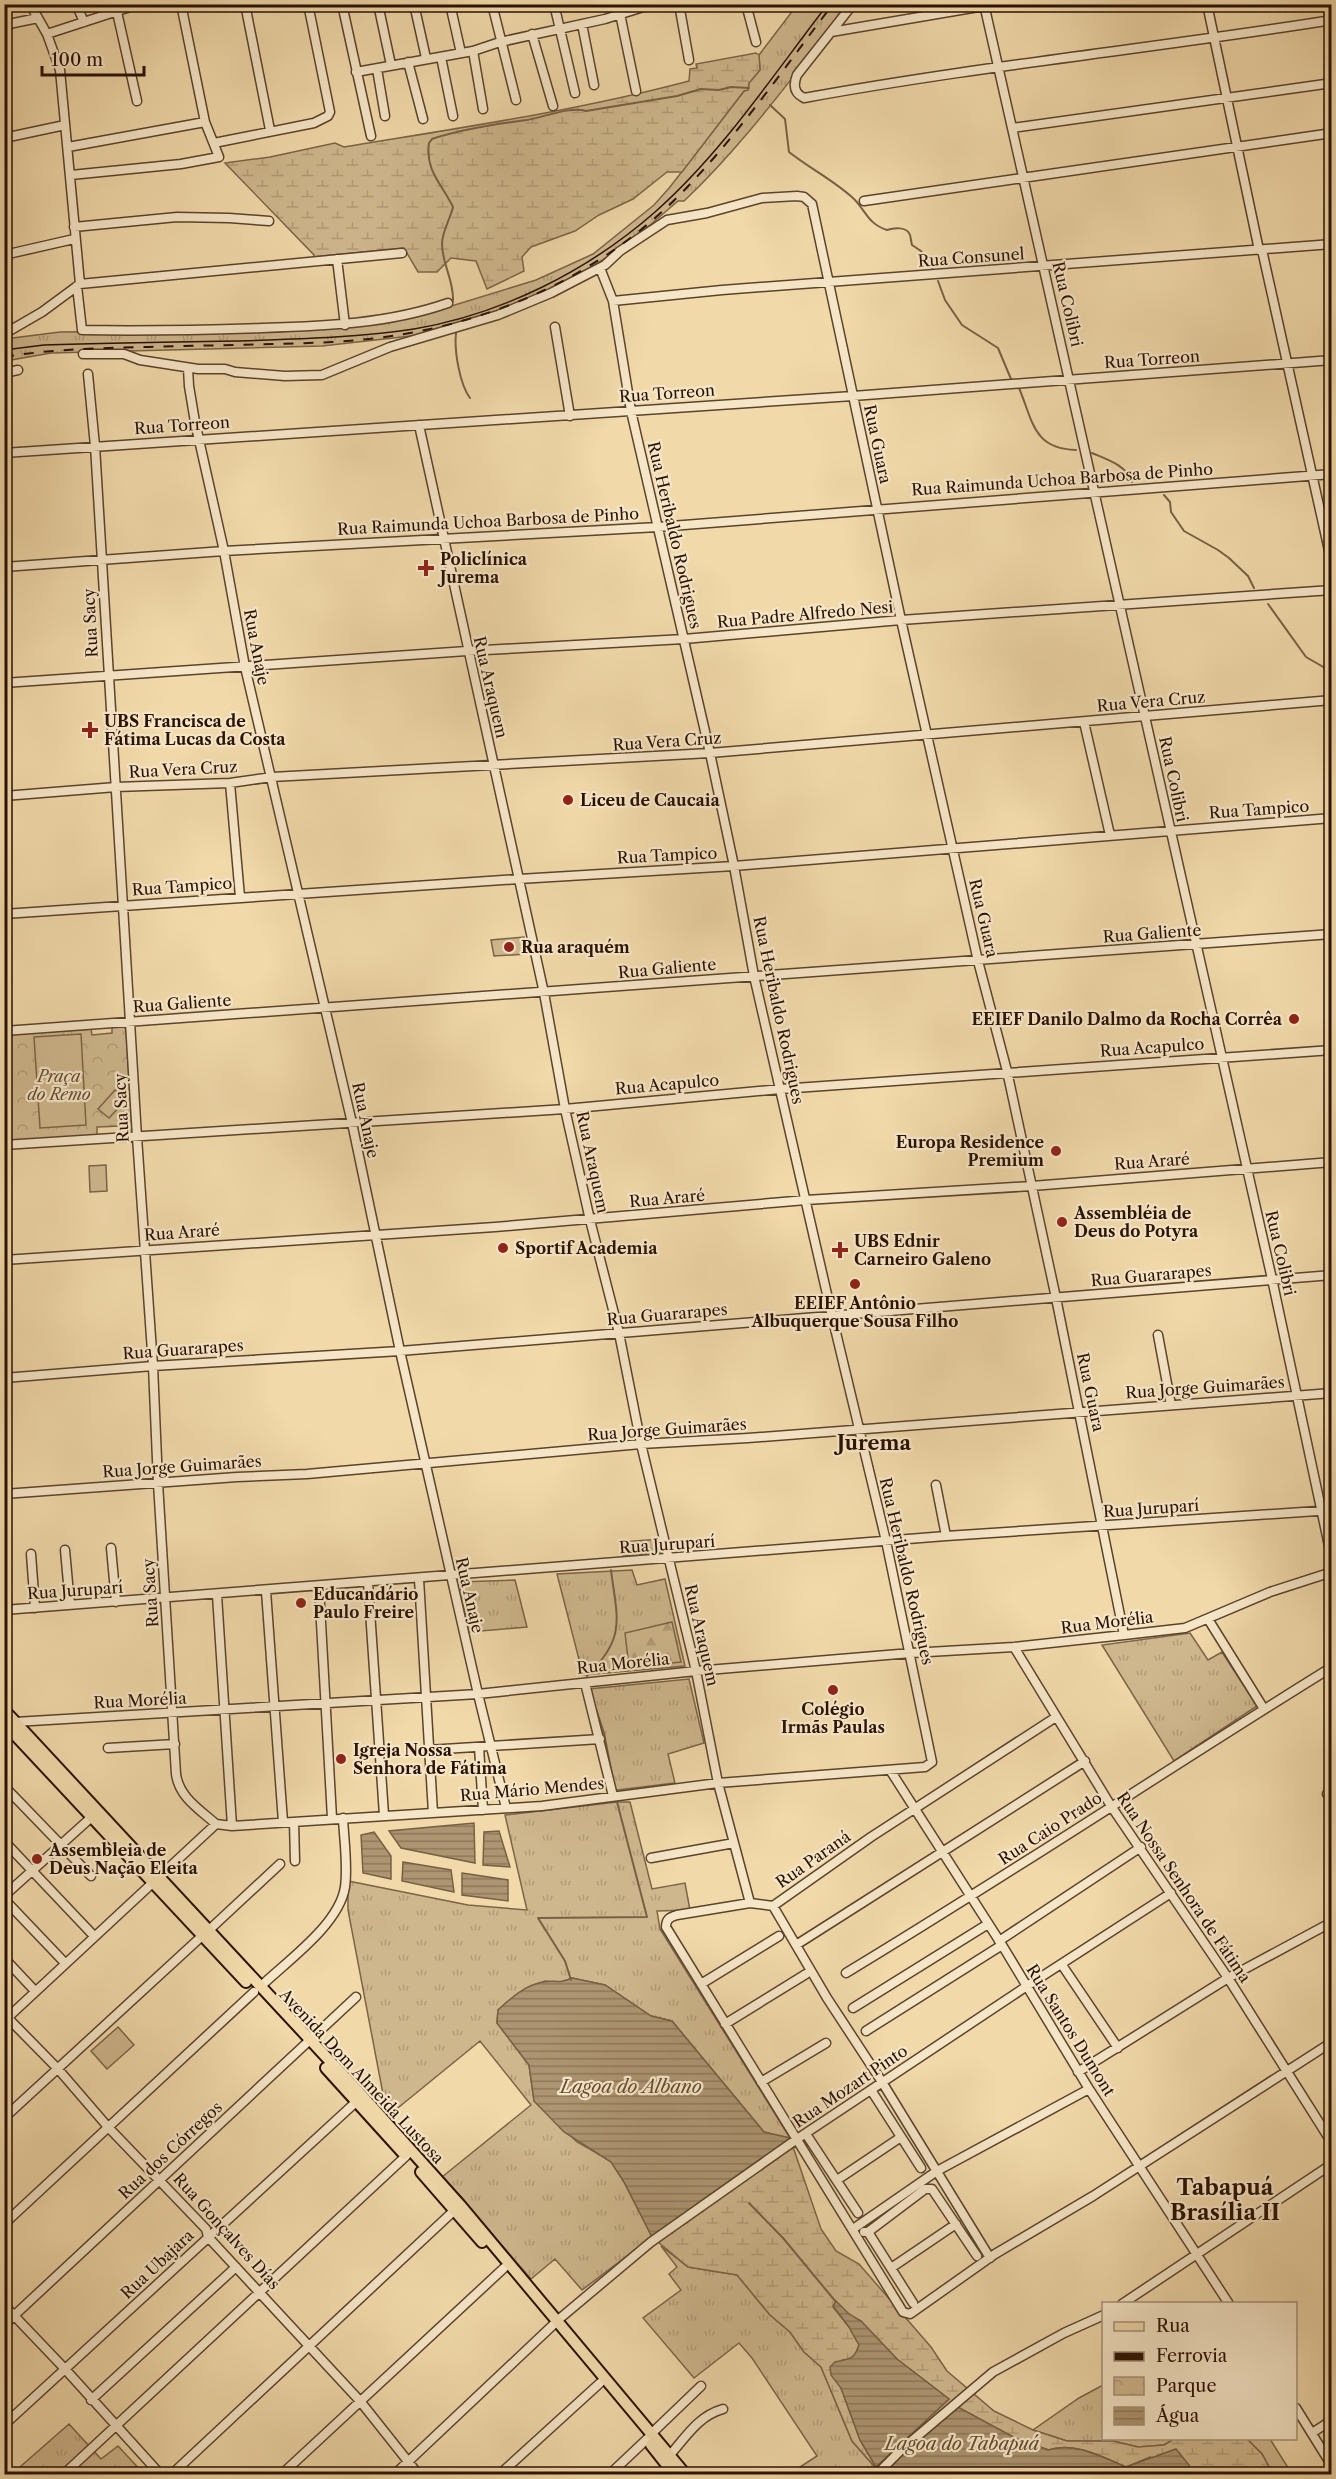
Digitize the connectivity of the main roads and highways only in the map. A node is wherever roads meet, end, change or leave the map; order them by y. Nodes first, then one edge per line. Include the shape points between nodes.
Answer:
1 (4, 1710) edge
2 (10, 1723) edge
3 (337, 2074) junction
4 (457, 2208) junction
5 (537, 2301) junction
6 (555, 2323) junction
7 (649, 2437) junction
8 (674, 2475) edge
9 (685, 2475) edge

1 - 2 main road, Avenida Dom Almeida Lustosa
2 - 3 main road, Avenida Dom Almeida Lustosa
3 - 4 main road, Avenida Dom Almeida Lustosa
3 - 4 main road, Avenida Dom Almeida Lustosa via 356,2102
4 - 5 main road, Avenida Dom Almeida Lustosa
4 - 5 main road, Avenida Dom Almeida Lustosa via 504,2268
5 - 6 main road, Avenida Dom Almeida Lustosa
6 - 7 main road, Avenida Dom Almeida Lustosa
6 - 7 main road, Avenida Dom Almeida Lustosa via 600,2383
7 - 8 main road, Avenida Dom Almeida Lustosa
7 - 9 main road, Avenida Dom Almeida Lustosa

